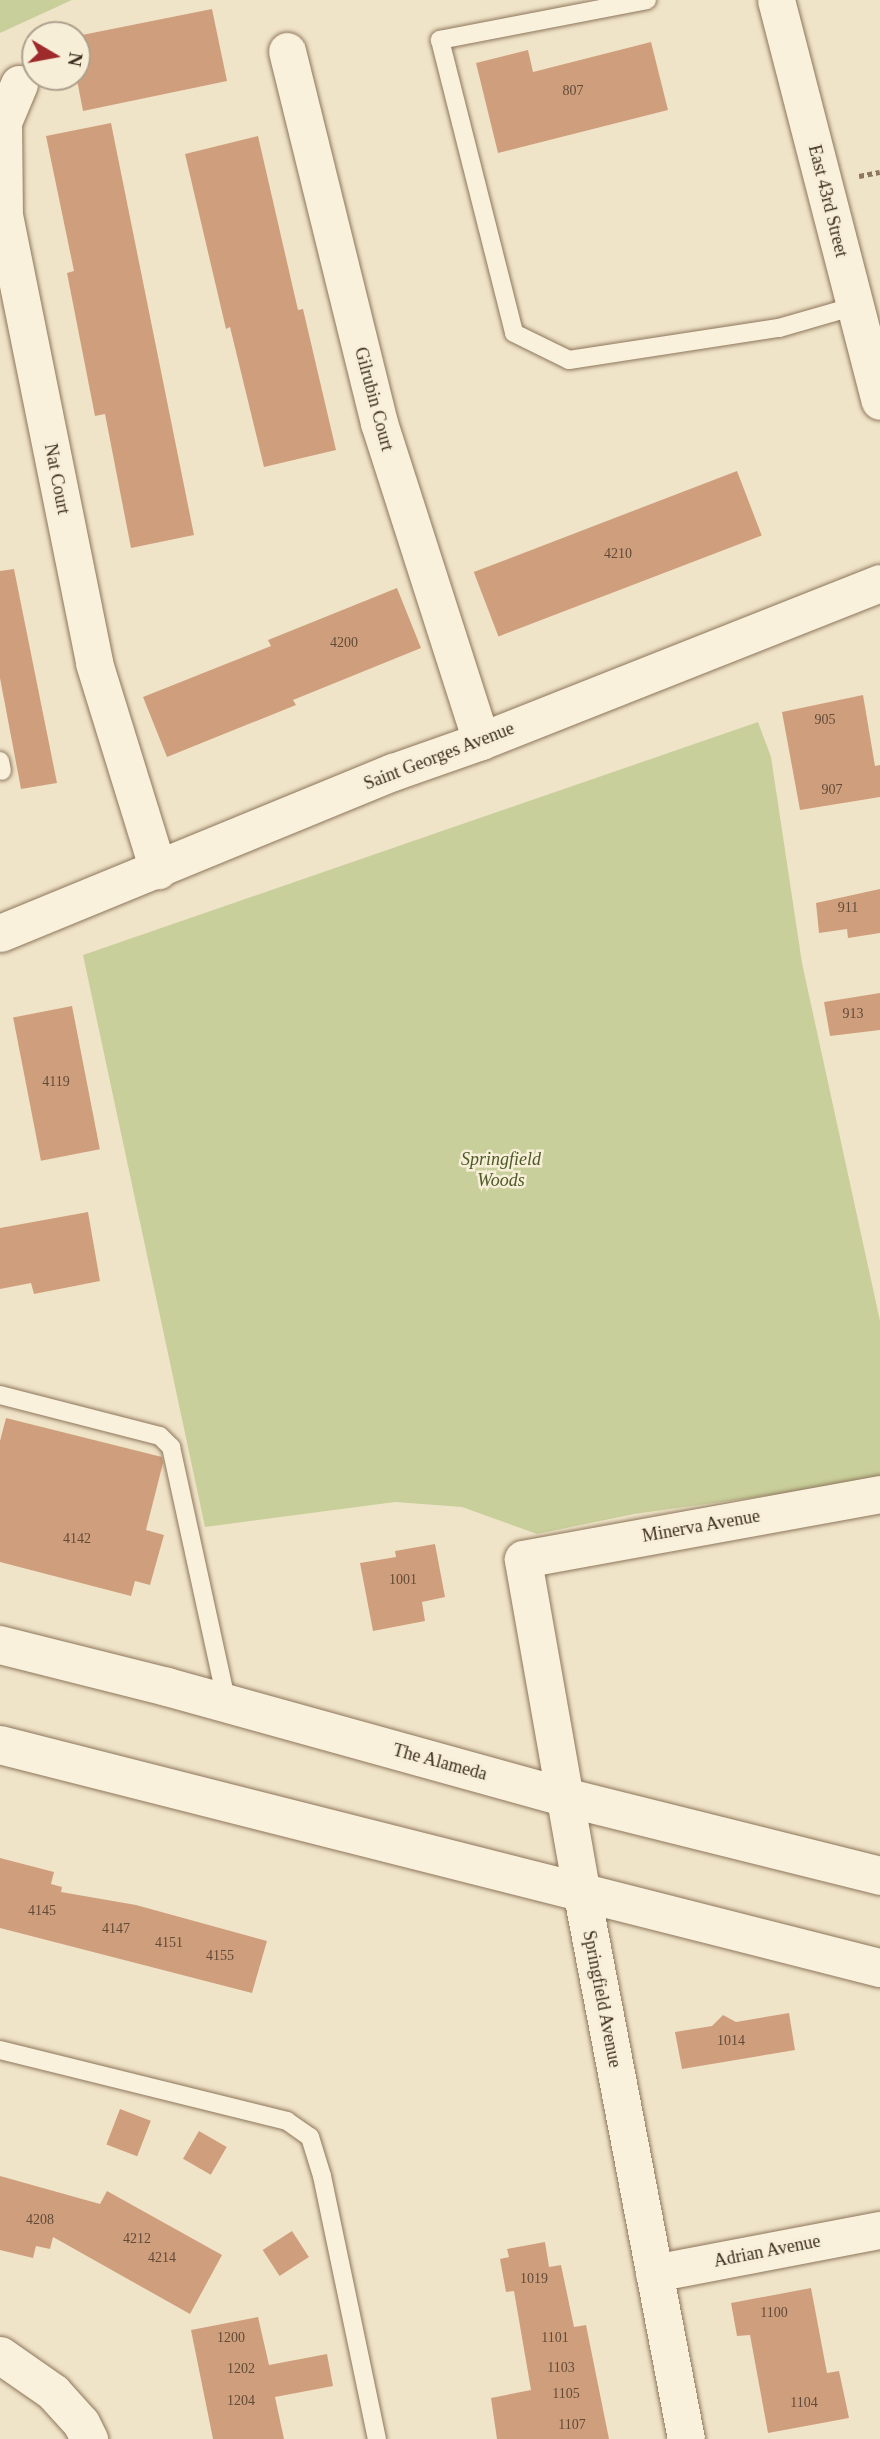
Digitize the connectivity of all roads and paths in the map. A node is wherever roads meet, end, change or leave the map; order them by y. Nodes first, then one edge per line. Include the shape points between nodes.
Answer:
1 (647, 0) edge
2 (776, 0) edge
3 (286, 51) dead end
4 (19, 84) dead end
5 (880, 172) edge
6 (855, 177) dead end
7 (855, 306) junction
8 (880, 401) edge
9 (880, 583) edge
10 (481, 741) junction
11 (158, 870) junction
12 (0, 933) edge
13 (0, 1395) edge
14 (880, 1494) edge
15 (523, 1559) joint
16 (0, 1645) edge
17 (227, 1703) junction
18 (0, 1745) edge
19 (564, 1797) junction
20 (880, 1876) edge
21 (582, 1895) junction
22 (880, 1968) edge
23 (0, 2050) edge
24 (880, 2230) edge
25 (654, 2273) junction
26 (0, 2355) edge
27 (89, 2439) edge
28 (377, 2439) edge
29 (686, 2439) edge

1 - 7 lane via 440,40 514,333 569,360 779,328
2 - 7 street, East 43rd Street
3 - 10 street, Gilrubin Court via 379,423
4 - 11 street, Nat Court via 3,122 4,215 94,663
5 - 6 path
7 - 8 street, East 43rd Street
9 - 10 street, Saint Georges Avenue
10 - 11 street, Saint Georges Avenue via 393,772
11 - 12 street, Saint Georges Avenue
13 - 17 lane via 160,1436 171,1447
14 - 15 street, Minerva Avenue
15 - 19 street, Springfield Avenue
16 - 17 main road, The Alameda
17 - 19 main road, The Alameda
18 - 21 main road
19 - 20 main road, The Alameda
19 - 21 street, Springfield Avenue
21 - 22 main road
21 - 25 street, Springfield Avenue
23 - 28 lane via 287,2121 310,2137
24 - 25 street, Adrian Avenue
25 - 29 street, Springfield Avenue
26 - 27 street via 53,2392

